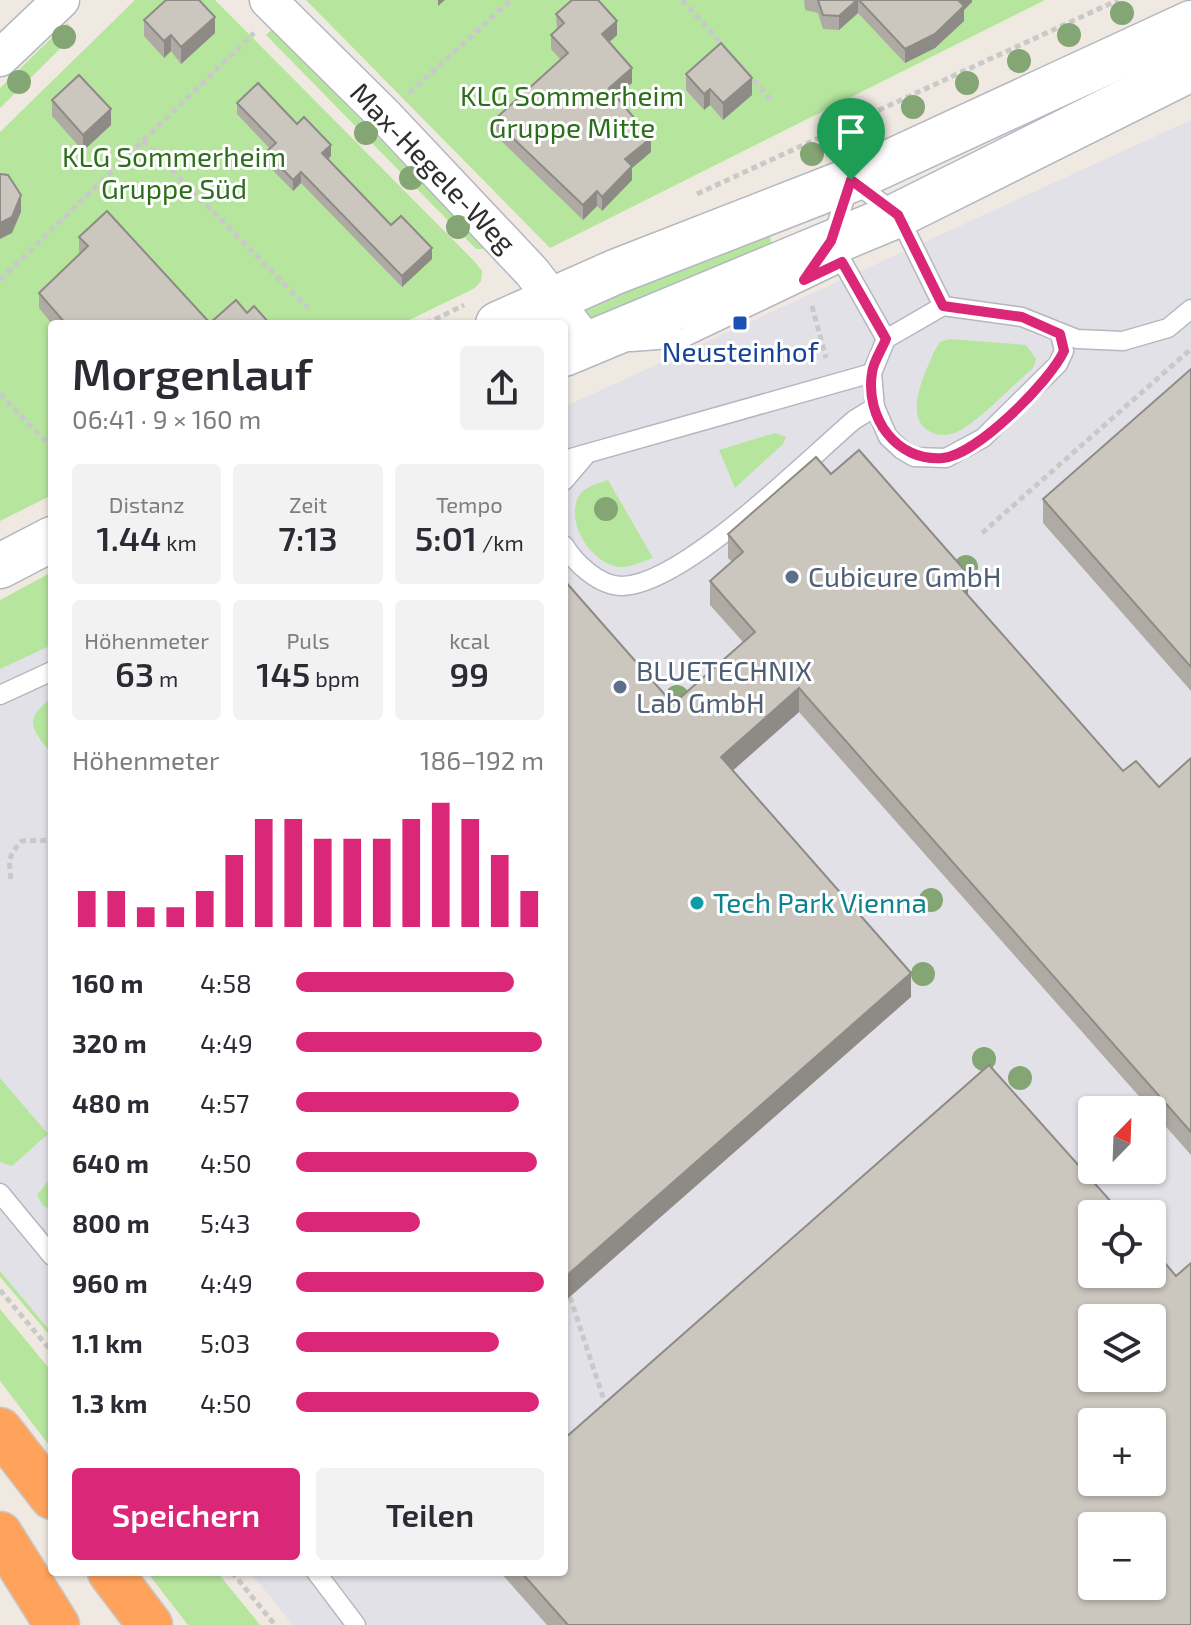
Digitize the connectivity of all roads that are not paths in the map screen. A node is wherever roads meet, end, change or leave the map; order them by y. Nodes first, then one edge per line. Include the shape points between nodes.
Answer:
1 (61, 0) edge
2 (273, 5) edge
3 (1191, 23) edge
4 (0, 58) edge
5 (1191, 69) edge
6 (851, 180) junction
7 (898, 215) junction
8 (836, 252) junction
9 (943, 306) junction
10 (1191, 309) edge
11 (541, 311) edge
12 (482, 314) edge
13 (1060, 334) junction
14 (886, 339) junction
15 (576, 349) edge
16 (872, 373) junction
17 (875, 407) junction
18 (587, 454) junction
19 (568, 459) edge
20 (568, 476) edge
21 (568, 552) edge
22 (48, 673) edge
23 (0, 695) edge
24 (0, 1193) edge
25 (48, 1251) edge
26 (0, 1430) edge
27 (48, 1492) edge
28 (0, 1534) edge
29 (113, 1576) edge
30 (319, 1576) edge
31 (57, 1625) edge
32 (150, 1625) edge
33 (356, 1625) edge

1 - 4 street
2 - 11 street, Max-Hegele-Weg via 532,272
3 - 6 street
5 - 7 street
6 - 7 lane
6 - 8 lane
6 - 11 street
7 - 8 street
7 - 9 lane
8 - 14 lane
8 - 15 street
8 - 15 lane via 807,288 683,338
9 - 13 lane via 1022,317
9 - 14 lane
10 - 13 lane via 1168,328 1123,341
11 - 12 street
13 - 17 lane via 1064,351 1042,382 983,438 946,458 914,457 902,450 888,437
14 - 16 lane
16 - 17 lane
16 - 18 lane
17 - 21 lane via 693,558 654,578 621,586 574,562
18 - 19 lane
18 - 20 lane
22 - 23 lane
24 - 25 lane
26 - 27 highway
28 - 31 highway
29 - 32 highway
30 - 33 lane

